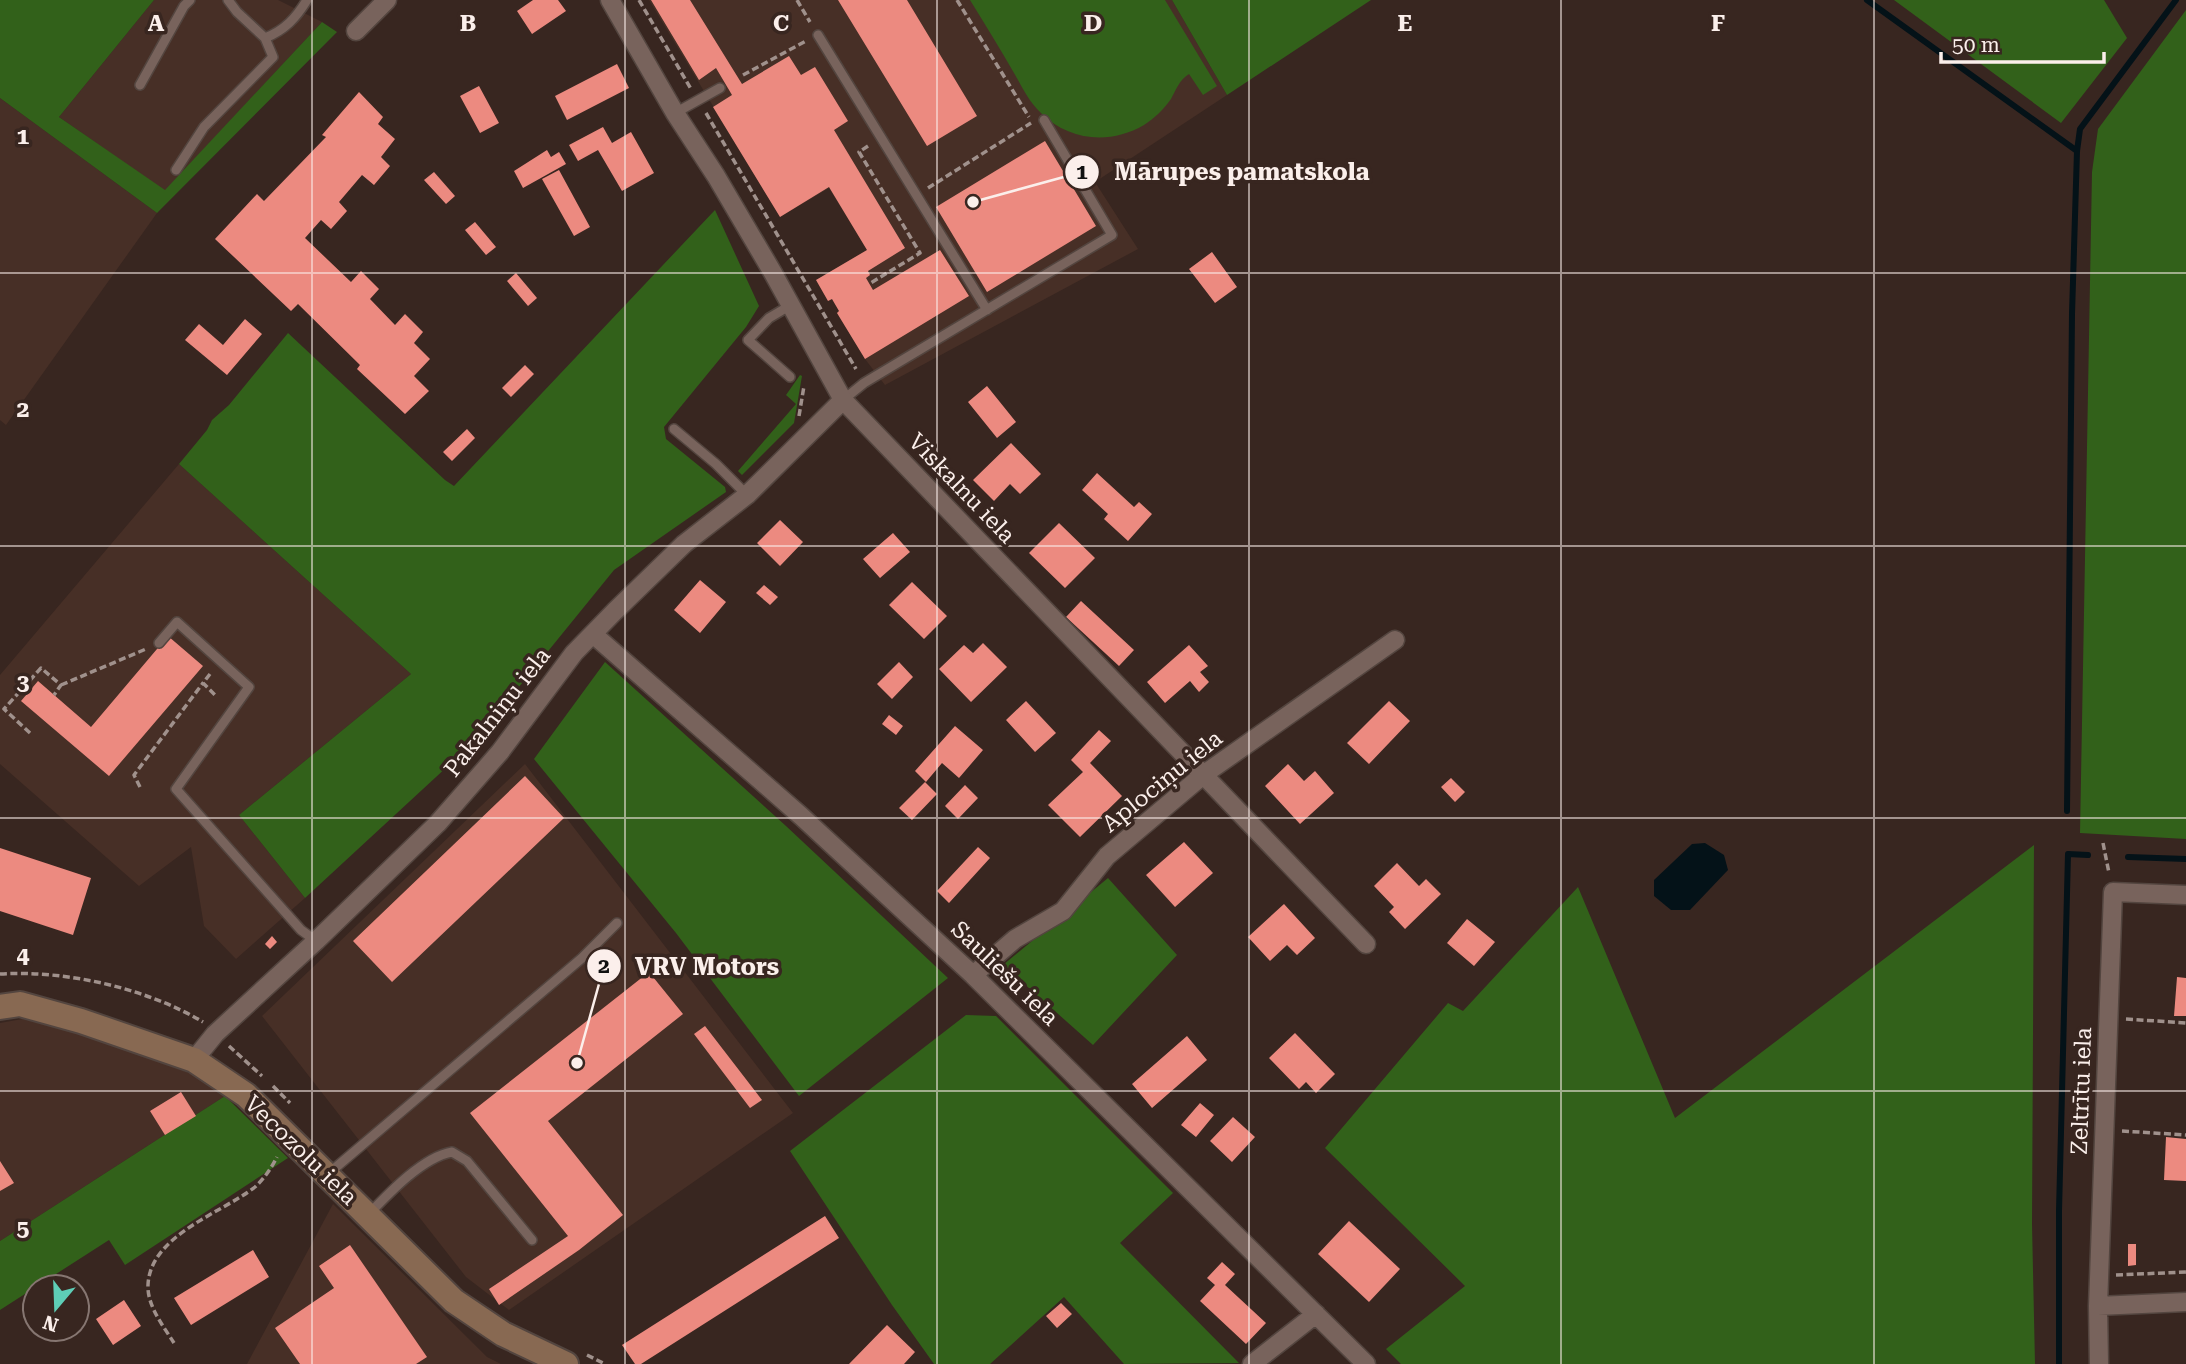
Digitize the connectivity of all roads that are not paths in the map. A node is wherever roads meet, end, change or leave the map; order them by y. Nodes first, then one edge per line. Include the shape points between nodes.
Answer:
1 (190, 0) edge
2 (228, 0) edge
3 (307, 0) edge
4 (387, 0) edge
5 (610, 0) edge
6 (356, 32) dead end
7 (818, 35) road end
8 (265, 38) junction
9 (140, 85) dead end
10 (720, 88) dead end
11 (675, 113) junction
12 (1044, 120) dead end
13 (176, 170) dead end
14 (791, 305) junction
15 (987, 310) junction
16 (790, 377) dead end
17 (843, 400) junction
18 (674, 429) dead end
19 (747, 495) junction
20 (594, 635) junction
21 (1395, 639) dead end
22 (159, 643) road end
23 (1203, 775) junction
24 (2186, 895) edge
25 (617, 923) dead end
26 (316, 941) junction
27 (1366, 944) dead end
28 (973, 975) junction
29 (0, 1007) edge
30 (194, 1060) junction
31 (327, 1175) junction
32 (368, 1215) junction
33 (532, 1240) dead end
34 (2186, 1302) edge
35 (2098, 1306) junction
36 (1316, 1314) junction
37 (566, 1364) edge
38 (1252, 1364) edge
39 (1366, 1364) edge
40 (2099, 1364) edge

1 - 9 lane
2 - 8 lane
3 - 8 lane via 297,18
4 - 6 street
5 - 11 street, Viskalnu iela
7 - 15 lane
8 - 13 lane via 272,57 204,127
10 - 11 lane
11 - 14 street, Viskalnu iela
12 - 15 lane via 1111,235
14 - 16 lane via 769,318 748,340
14 - 17 street, Viskalnu iela
15 - 17 lane
17 - 19 street, Pakalniņu iela
17 - 23 street, Viskalnu iela
18 - 19 lane
19 - 20 street, Pakalniņu iela via 684,544
20 - 26 street, Pakalniņu iela via 574,653 500,752 438,823
20 - 28 street, Sauliešu iela
21 - 23 street, Aplociņu iela
22 - 26 lane via 177,622 249,687 176,789 301,930
23 - 27 street, Viskalnu iela
23 - 28 street, Aplociņu iela via 1107,856 1063,911 1015,939
24 - 35 street, Zeltrītu iela via 2113,892
25 - 31 lane
26 - 30 street, Pakalniņu iela via 215,1034
28 - 36 street, Sauliešu iela
29 - 30 street, Vecozolu iela via 20,1004
30 - 31 street, Vecozolu iela via 246,1095
31 - 32 street, Vecozolu iela
32 - 33 lane via 413,1173 452,1152 467,1161
32 - 37 street, Vecozolu iela via 454,1301 503,1334
34 - 35 street
35 - 40 street, Zeltrītu iela
36 - 38 street
36 - 39 street, Sauliešu iela

